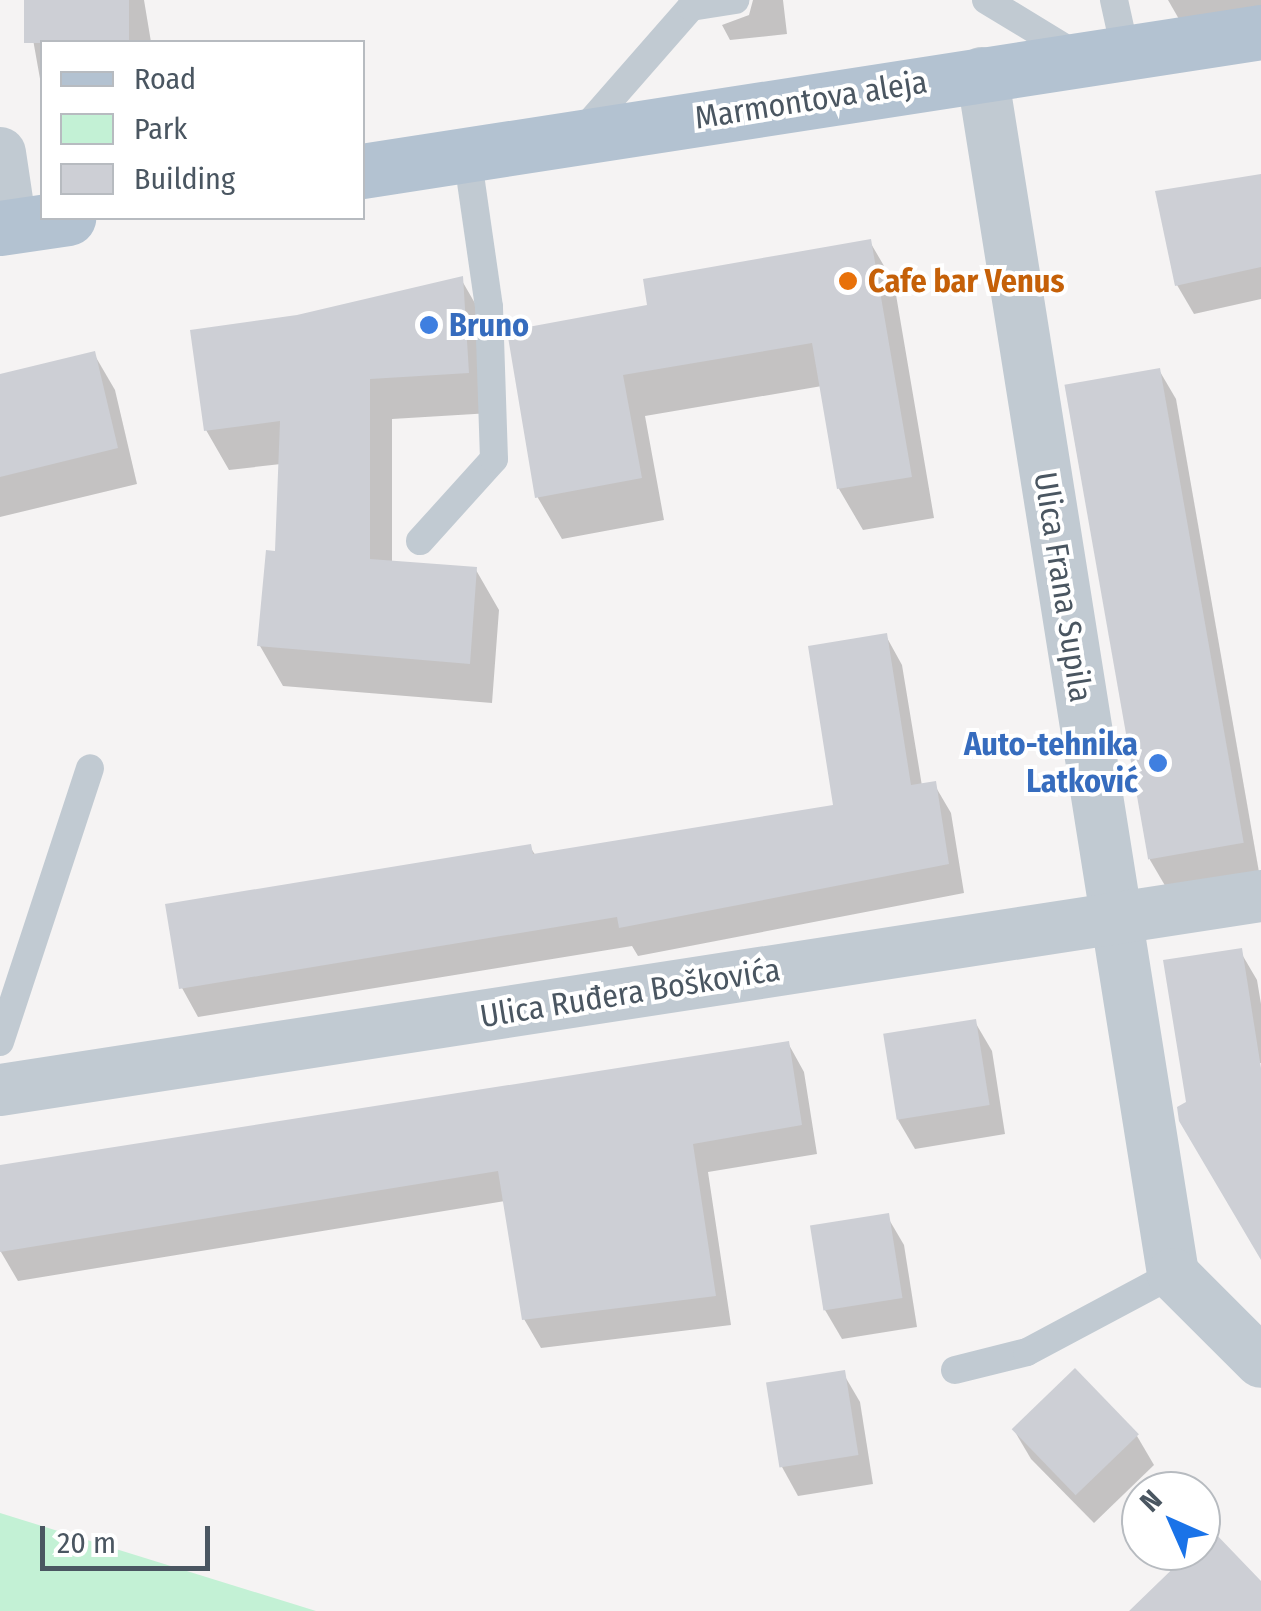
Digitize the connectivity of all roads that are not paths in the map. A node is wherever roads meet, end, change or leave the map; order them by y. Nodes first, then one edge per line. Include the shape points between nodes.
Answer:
1 (735, 0) edge
2 (986, 0) edge
3 (1261, 32) edge
4 (1106, 36) edge
5 (982, 73) junction
6 (578, 136) junction
7 (0, 153) edge
8 (466, 154) junction
9 (365, 170) edge
10 (56, 220) edge
11 (6, 228) edge
12 (420, 542) dead end
13 (90, 768) dead end
14 (1261, 896) edge
15 (1114, 920) junction
16 (0, 1042) edge
17 (0, 1090) edge
18 (1173, 1274) junction
19 (1261, 1362) edge
20 (955, 1370) dead end

1 - 6 lane via 691,6
2 - 4 lane
3 - 4 main road, Marmontova aleja
4 - 5 main road, Marmontova aleja
5 - 6 main road, Marmontova aleja
5 - 15 street, Ulica Frana Supila
6 - 8 main road, Marmontova aleja
7 - 11 street
8 - 9 main road, Marmontova aleja
8 - 12 lane via 489,306 494,459
10 - 11 main road
13 - 16 lane
14 - 15 street, Ulica Ruđera Boškovića
15 - 17 street, Ulica Ruđera Boškovića
15 - 18 street, Ulica Frana Supila
18 - 19 street
18 - 20 lane via 1028,1352

